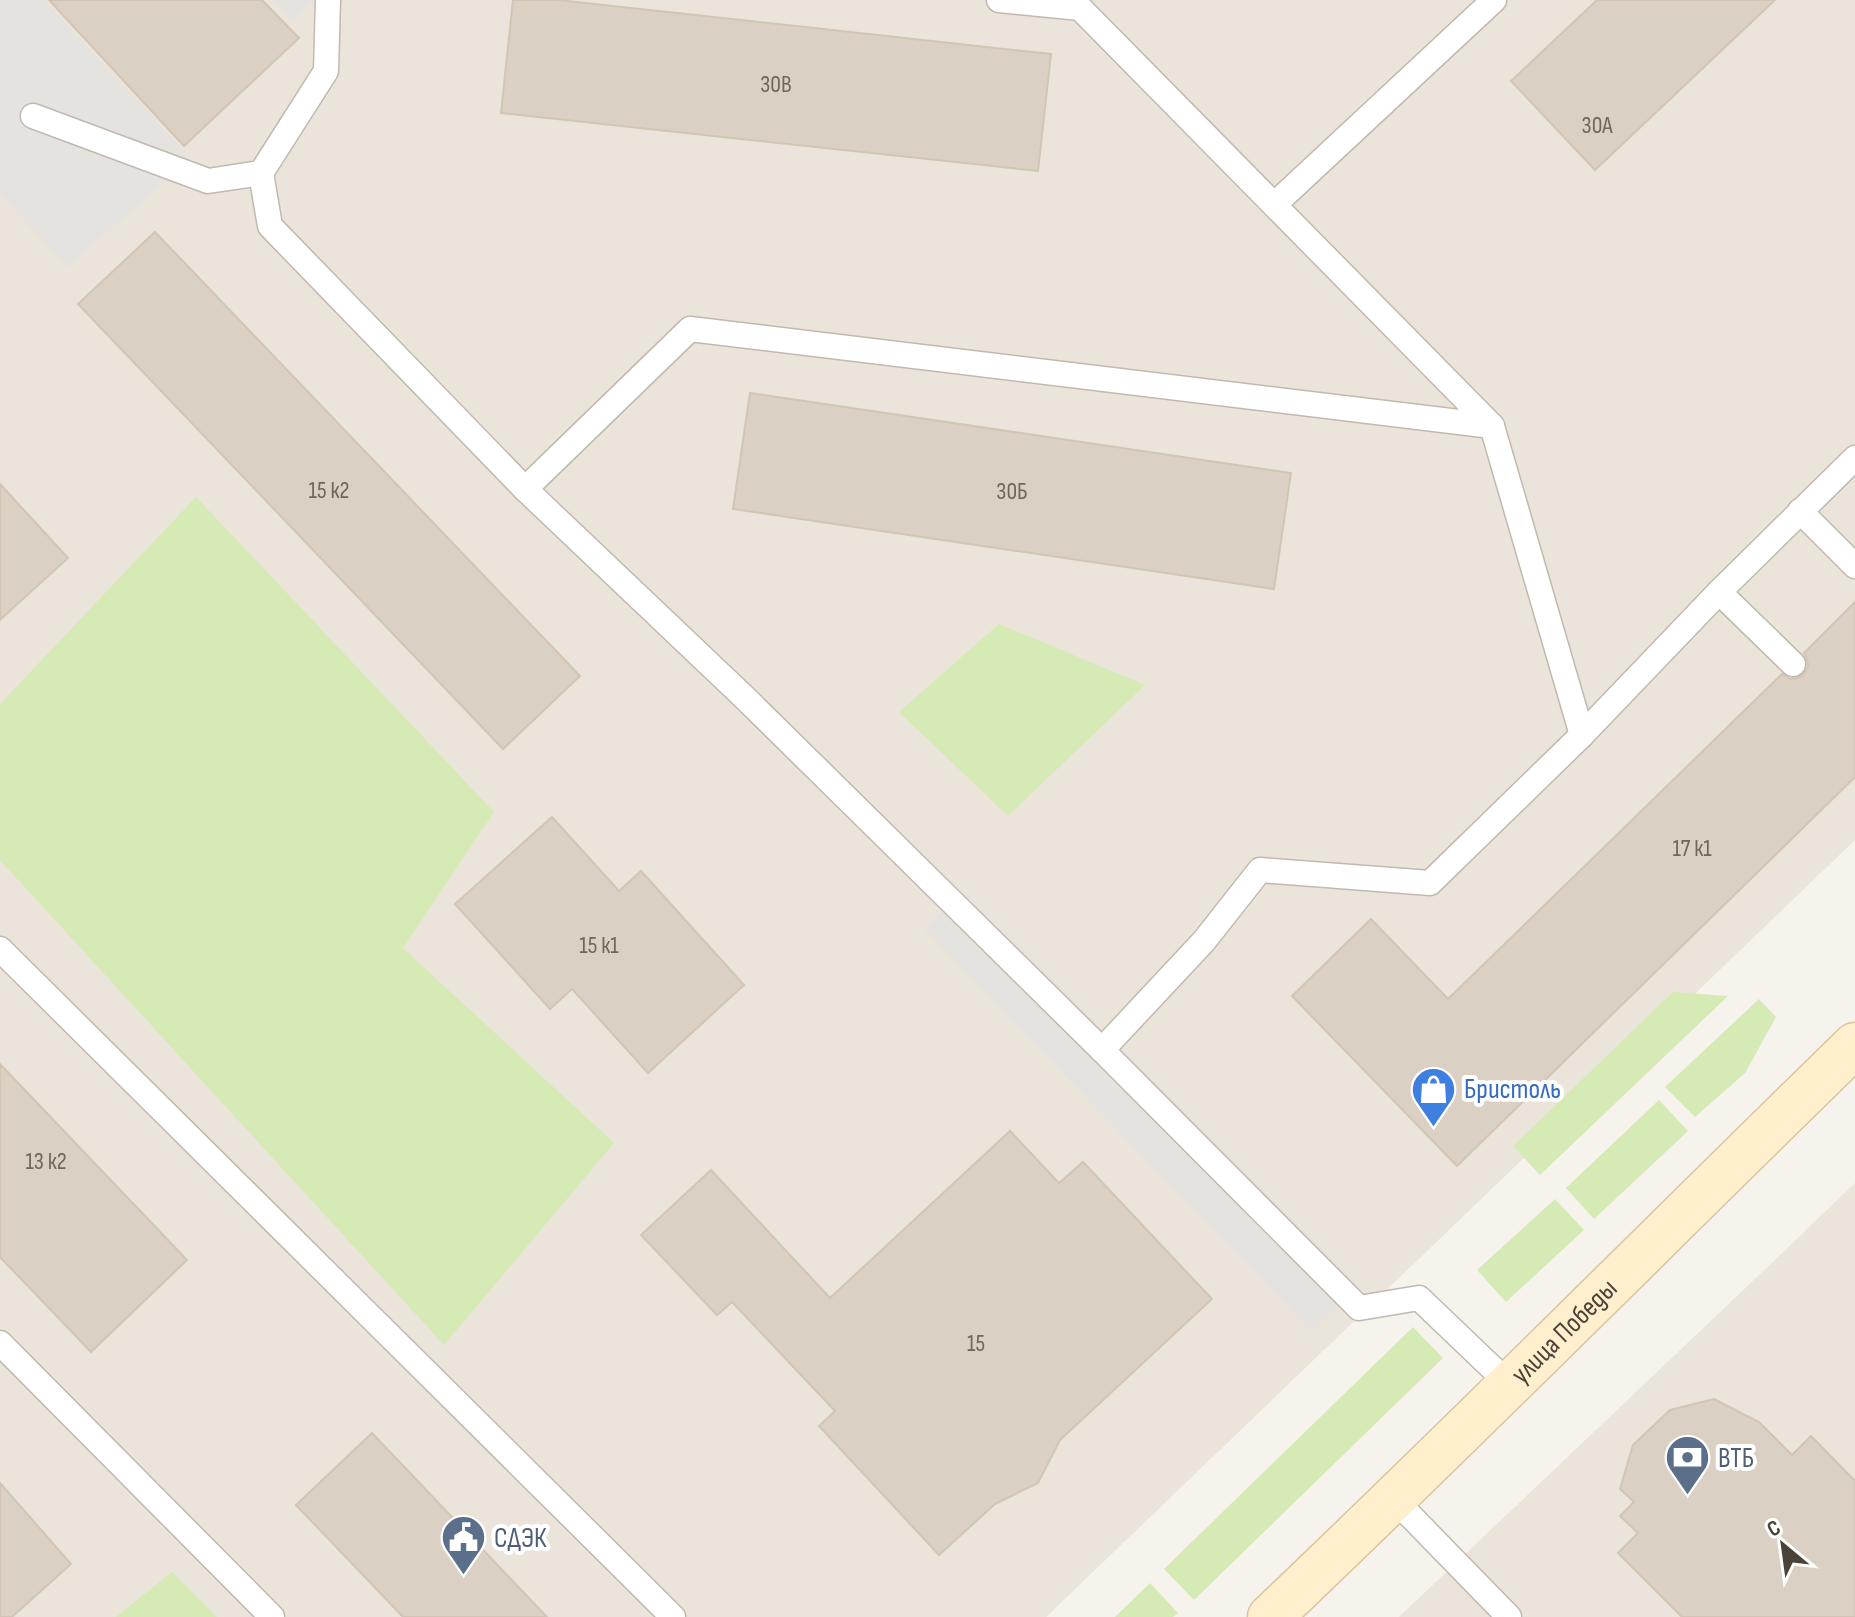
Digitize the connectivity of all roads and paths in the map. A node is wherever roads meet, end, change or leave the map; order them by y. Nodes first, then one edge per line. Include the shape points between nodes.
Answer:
1 (328, 0) edge
2 (999, 0) edge
3 (1494, 0) edge
4 (33, 116) dead end
5 (261, 173) junction
6 (1275, 204) junction
7 (1492, 426) junction
8 (1855, 458) edge
9 (525, 489) junction
10 (1800, 511) junction
11 (1855, 566) edge
12 (1719, 592) junction
13 (1793, 664) dead end
14 (1582, 735) junction
15 (0, 949) edge
16 (1855, 1045) edge
17 (1102, 1050) junction
18 (0, 1343) edge
19 (1509, 1384) junction
20 (1394, 1499) junction
21 (272, 1617) edge
22 (673, 1617) edge
23 (1270, 1617) edge
24 (1509, 1617) edge

1 - 5 lane via 326,71
2 - 6 lane via 1080,8
3 - 6 lane
4 - 5 lane via 208,181
5 - 9 lane via 270,226
6 - 7 lane
7 - 9 lane via 690,329
7 - 14 lane
8 - 10 lane
9 - 17 lane
10 - 11 lane
10 - 12 lane
12 - 13 lane
12 - 14 lane
14 - 17 lane via 1430,883 1260,870 1204,941
15 - 22 lane
16 - 19 main road, улица Победы
17 - 19 lane via 1359,1308 1419,1298
18 - 21 lane
19 - 20 main road, улица Победы
20 - 23 main road, улица Победы
20 - 24 lane

